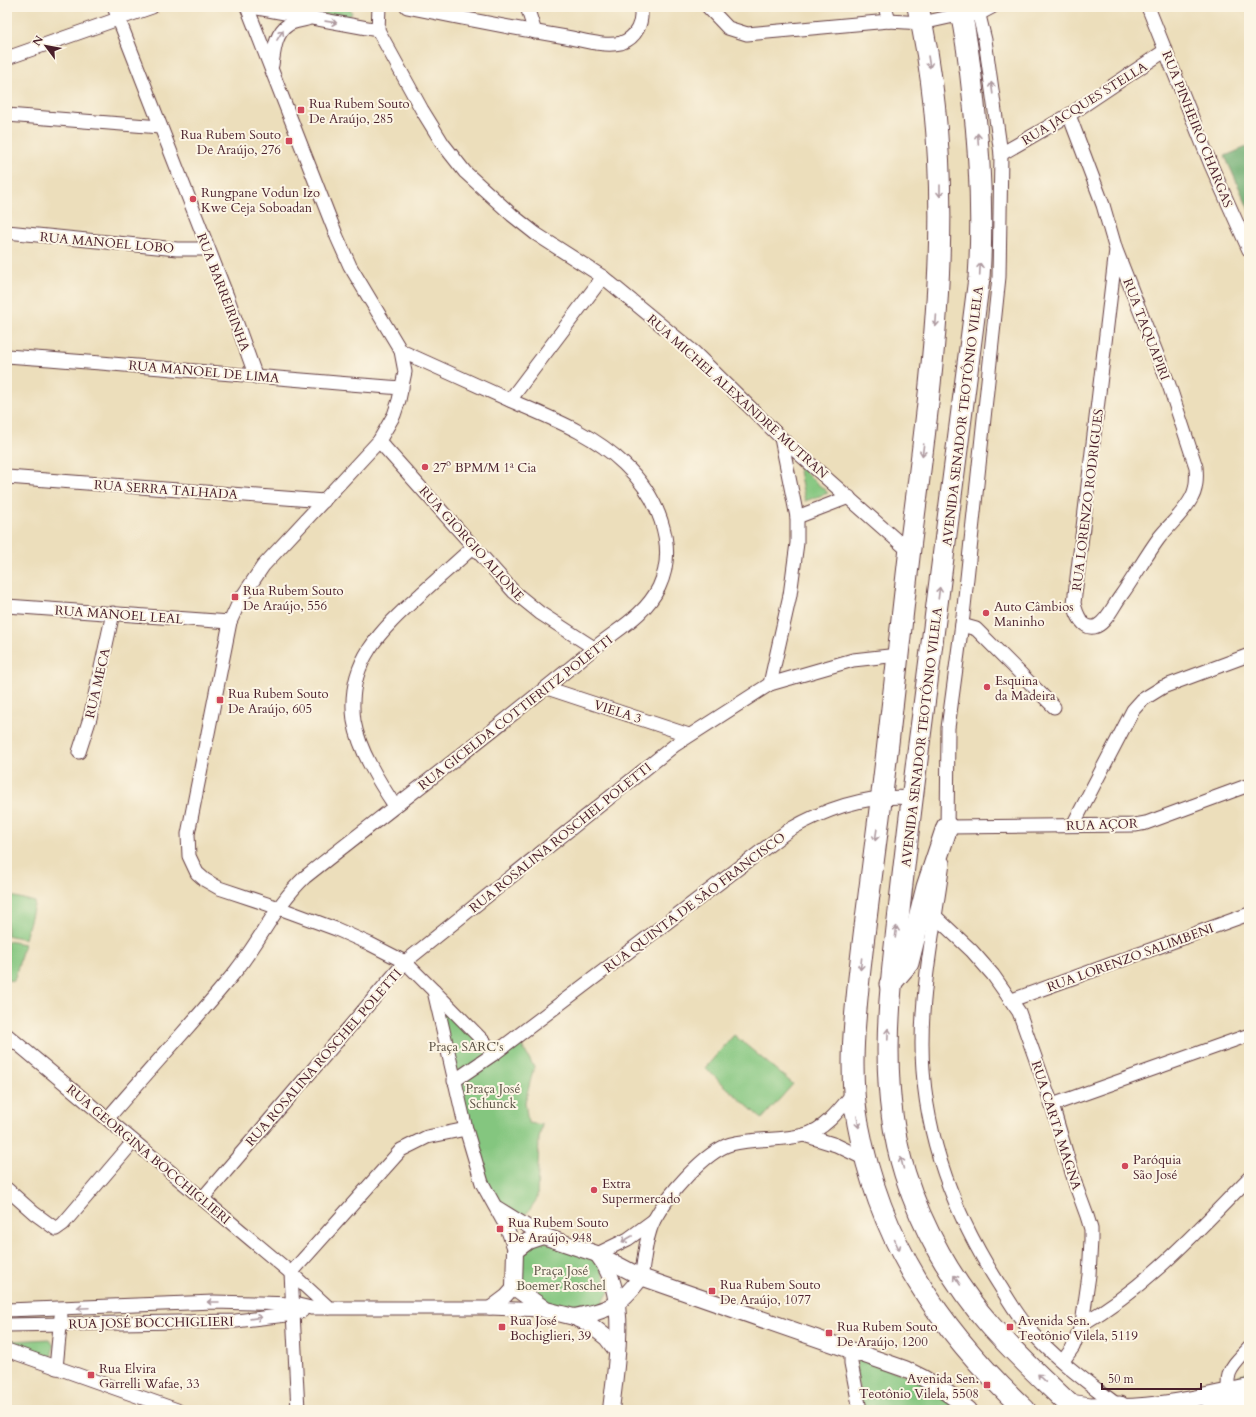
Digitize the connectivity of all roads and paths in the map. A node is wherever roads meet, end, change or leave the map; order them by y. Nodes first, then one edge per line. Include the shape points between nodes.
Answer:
1 (152, 7) edge
2 (247, 7) edge
3 (252, 7) edge
4 (379, 7) edge
5 (407, 7) edge
6 (527, 7) edge
7 (640, 7) edge
8 (708, 7) edge
9 (885, 7) edge
10 (992, 7) edge
11 (1148, 7) edge
12 (969, 11) edge
13 (116, 13) edge
14 (920, 15) edge
15 (308, 19) junction
16 (889, 21) junction
17 (378, 30) junction
18 (535, 32) junction
19 (1166, 50) junction
20 (7, 58) edge
21 (272, 67) junction
22 (7, 115) edge
23 (1069, 115) junction
24 (160, 127) junction
25 (1001, 154) junction
26 (7, 232) edge
27 (208, 248) junction
28 (1116, 250) junction
29 (1249, 250) edge
30 (603, 277) junction
31 (401, 351) junction
32 (7, 356) edge
33 (256, 377) junction
34 (402, 388) junction
35 (510, 400) junction
36 (780, 438) junction
37 (379, 441) junction
38 (7, 477) edge
39 (849, 497) junction
40 (324, 500) junction
41 (796, 517) junction
42 (1161, 536) joint
43 (473, 547) junction
44 (910, 552) junction
45 (7, 606) edge
46 (113, 613) junction
47 (230, 622) junction
48 (962, 625) junction
49 (594, 648) junction
50 (898, 655) junction
51 (1249, 655) edge
52 (770, 684) junction
53 (547, 688) junction
54 (1054, 707) dead end
55 (689, 735) junction
56 (80, 752) dead end
57 (1249, 785) edge
58 (882, 797) junction
59 (912, 798) junction
60 (395, 806) junction
61 (1073, 825) junction
62 (948, 827) junction
63 (279, 908) junction
64 (1249, 914) edge
65 (936, 917) junction
66 (405, 962) junction
67 (890, 984) junction
68 (434, 991) junction
69 (1012, 1000) junction
70 (1249, 1034) edge
71 (7, 1035) edge
72 (495, 1052) junction
73 (454, 1081) junction
74 (854, 1092) junction
75 (1052, 1105) junction
76 (108, 1118) junction
77 (466, 1129) junction
78 (804, 1135) junction
79 (134, 1142) junction
80 (865, 1158) junction
81 (1249, 1178) edge
82 (7, 1189) edge
83 (202, 1199) junction
84 (494, 1206) junction
85 (654, 1220) junction
86 (542, 1236) junction
87 (515, 1251) junction
88 (597, 1254) junction
89 (291, 1273) junction
90 (641, 1277) junction
91 (514, 1287) junction
92 (617, 1304) junction
93 (329, 1308) junction
94 (490, 1308) junction
95 (61, 1309) junction
96 (294, 1309) junction
97 (7, 1310) edge
98 (546, 1310) junction
99 (574, 1317) junction
100 (60, 1324) junction
101 (1082, 1324) junction
102 (7, 1325) edge
103 (1249, 1348) edge
104 (7, 1350) edge
105 (618, 1351) junction
106 (851, 1351) junction
107 (1063, 1361) junction
108 (56, 1368) junction
109 (1249, 1387) edge
110 (1230, 1401) edge
111 (1120, 1407) junction
112 (1072, 1408) edge
113 (177, 1410) edge
114 (298, 1410) edge
115 (611, 1410) edge
116 (860, 1410) edge
117 (969, 1410) edge
118 (1025, 1410) edge

1 - 13 street
2 - 21 street
3 - 15 street
4 - 17 street
5 - 18 street
6 - 18 street
7 - 18 street via 642,20 639,27 630,39 620,43 609,44
8 - 16 street via 728,28 747,34
9 - 16 street
10 - 12 street
11 - 19 street, RUA PINHEIRO CHARGAS
12 - 14 street
25 -> 12 street, AVENIDA SENADOR TEOTÔNIO VILELA via 985,40
59 -> 12 main road, AVENIDA SENADOR TEOTÔNIO VILELA via 980,262 978,136 967,44
13 - 20 street
13 - 24 street, RUA BARREIRINHA
14 - 16 street
14 -> 44 main road via 931,80 941,188 932,380
15 -> 17 street
21 -> 15 street via 275,44 284,29 289,24
17 - 30 street, RUA MICHEL ALEXANDRE MUTRAN via 422,110 443,144 465,172 536,234
19 - 23 street, RUA JACQUES STELLA
19 - 29 street, RUA PINHEIRO CHARGAS via 1211,165
21 - 31 street via 350,266
22 - 24 street
23 - 25 street, RUA JACQUES STELLA
23 - 28 street, RUA TAQUAPIRI via 1103,205
24 - 27 street, RUA BARREIRINHA
25 - 48 street, AVENIDA SENADOR TEOTÔNIO VILELA via 1000,276
26 - 27 street, RUA MANOEL LOBO via 177,249
27 - 33 street, RUA BARREIRINHA
28 - 42 street, RUA TAQUAPIRI via 1169,385 1196,467 1196,483 1192,497
28 - 42 street, RUA LORENZO RODRIGUES via 1074,604 1078,618 1084,624 1096,626 1102,621
30 - 35 street
30 - 36 street, RUA MICHEL ALEXANDRE MUTRAN via 695,353
31 - 34 street via 405,372
31 - 35 street, RUA GICELDA COTTIFRITZ POLETTI
32 - 33 street, RUA MANOEL DE LIMA via 160,366
33 - 34 street, RUA MANOEL DE LIMA
34 - 37 street via 394,415
35 - 49 street, RUA GICELDA COTTIFRITZ POLETTI via 586,435 614,455 643,485 664,528 665,570 652,598 627,624
36 - 39 street, RUA MICHEL ALEXANDRE MUTRAN
36 - 41 street
37 - 40 street
37 - 43 street, RUA GIORGIO ALIONE
38 - 40 street, RUA SERRA TALHADA
39 - 41 street
39 - 44 street, RUA MICHEL ALEXANDRE MUTRAN
40 - 47 street via 262,566 240,600
41 - 52 street via 794,569
43 - 49 street, RUA GIORGIO ALIONE via 528,604
43 - 60 street via 389,622 373,642 356,679 354,723 372,769
44 - 50 main road
45 - 46 street, RUA MANOEL LEAL
46 - 47 street, RUA MANOEL LEAL
46 - 56 street, RUA MECA
47 - 63 street via 188,834 189,856 197,873 219,888
48 - 54 street via 976,628
48 - 62 street, AVENIDA SENADOR TEOTÔNIO VILELA via 948,728
49 - 53 street, RUA GICELDA COTTIFRITZ POLETTI
50 - 52 street, RUA ROSALINA ROSCHEL POLETTI via 853,660
50 - 58 main road
51 - 61 street via 1163,687 1142,700 1133,710
52 - 55 street, RUA ROSALINA ROSCHEL POLETTI
53 - 55 street, VIELA 3
53 - 60 street, RUA GICELDA COTTIFRITZ POLETTI
55 - 66 street, RUA ROSALINA ROSCHEL POLETTI
57 - 61 street, RUA AÇOR via 1146,823
58 - 59 street, RUA QUINTA DE SÃO FRANCISCO
58 - 72 street, RUA QUINTA DE SÃO FRANCISCO via 827,810 789,830
58 -> 74 main road via 856,1010 852,1064
67 -> 59 main road, AVENIDA SENADOR TEOTÔNIO VILELA
60 - 63 street, RUA GICELDA COTTIFRITZ POLETTI via 290,890
61 - 62 street, RUA AÇOR
62 - 65 street, AVENIDA SENADOR TEOTÔNIO VILELA
62 - 67 main road via 927,887 908,963
63 - 66 street via 336,929
63 - 76 street, RUA GICELDA COTTIFRITZ POLETTI via 236,971
64 - 69 street, RUA LORENZO SALIMBENI
65 - 69 street, RUA CARTA MAGNA via 972,951
65 - 107 street, AVENIDA SENADOR TEOTÔNIO VILELA via 924,999 922,1045 927,1109 938,1152 952,1197 992,1274 1031,1332
66 - 68 street
66 - 83 street, RUA ROSALINA ROSCHEL POLETTI
112 -> 67 main road, AVENIDA SENADOR TEOTÔNIO VILELA via 988,1323 942,1258 920,1214 905,1173 895,1134 890,1099 887,1054
68 - 72 street
68 - 73 street
69 - 75 street, RUA CARTA MAGNA via 1019,1012
70 - 75 street
71 - 76 street, RUA GEORGINA BOCCHIGLIERI
72 - 73 street, RUA QUINTA DE SÃO FRANCISCO
73 - 77 street
74 - 78 street via 828,1120
74 -> 80 main road
75 - 101 street, RUA CARTA MAGNA via 1091,1229 1089,1275
76 - 79 street, RUA GEORGINA BOCCHIGLIERI
77 - 84 street via 482,1183
77 - 89 street via 427,1137 401,1150
78 - 80 street
78 - 85 street via 733,1144 713,1153 686,1177
79 - 82 street via 56,1229
79 - 83 street, RUA GEORGINA BOCCHIGLIERI
80 -> 118 main road via 897,1245 928,1301 990,1378
81 - 101 street via 1160,1268 1122,1298
83 - 89 street, RUA GEORGINA BOCCHIGLIERI
84 - 86 street
84 - 87 street via 507,1228
85 -> 88 street via 628,1239
85 - 90 street via 645,1245
86 - 87 street via 528,1241
86 - 88 street
87 - 91 street
88 - 90 street
88 - 92 street via 611,1276
89 - 93 street, RUA GEORGINA BOCCHIGLIERI
89 - 96 street
90 - 92 street
90 - 106 street
91 - 94 street
91 - 98 street
92 - 99 street via 601,1311
92 - 105 street
93 - 94 street
93 - 96 street
94 - 98 street
96 -> 95 street, RUA JOSÉ BOCCHIGLIERI via 214,1302
95 - 97 street, RUA JOSÉ BOCCHIGLIERI
95 - 100 street
100 -> 96 street, RUA JOSÉ BOCCHIGLIERI via 236,1321
96 - 114 street
98 - 99 street
99 - 105 street via 601,1332
100 - 102 street, RUA JOSÉ BOCCHIGLIERI
100 - 108 street
101 - 107 street, RUA CARTA MAGNA via 1073,1347
103 - 110 street via 1229,1372 1226,1384
104 - 108 street
105 - 115 street
106 - 116 street
106 - 117 street via 930,1380
107 - 111 street, AVENIDA SENADOR TEOTÔNIO VILELA
108 - 113 street
109 - 110 street
110 - 111 street via 1204,1397 1144,1407
111 - 112 main road

